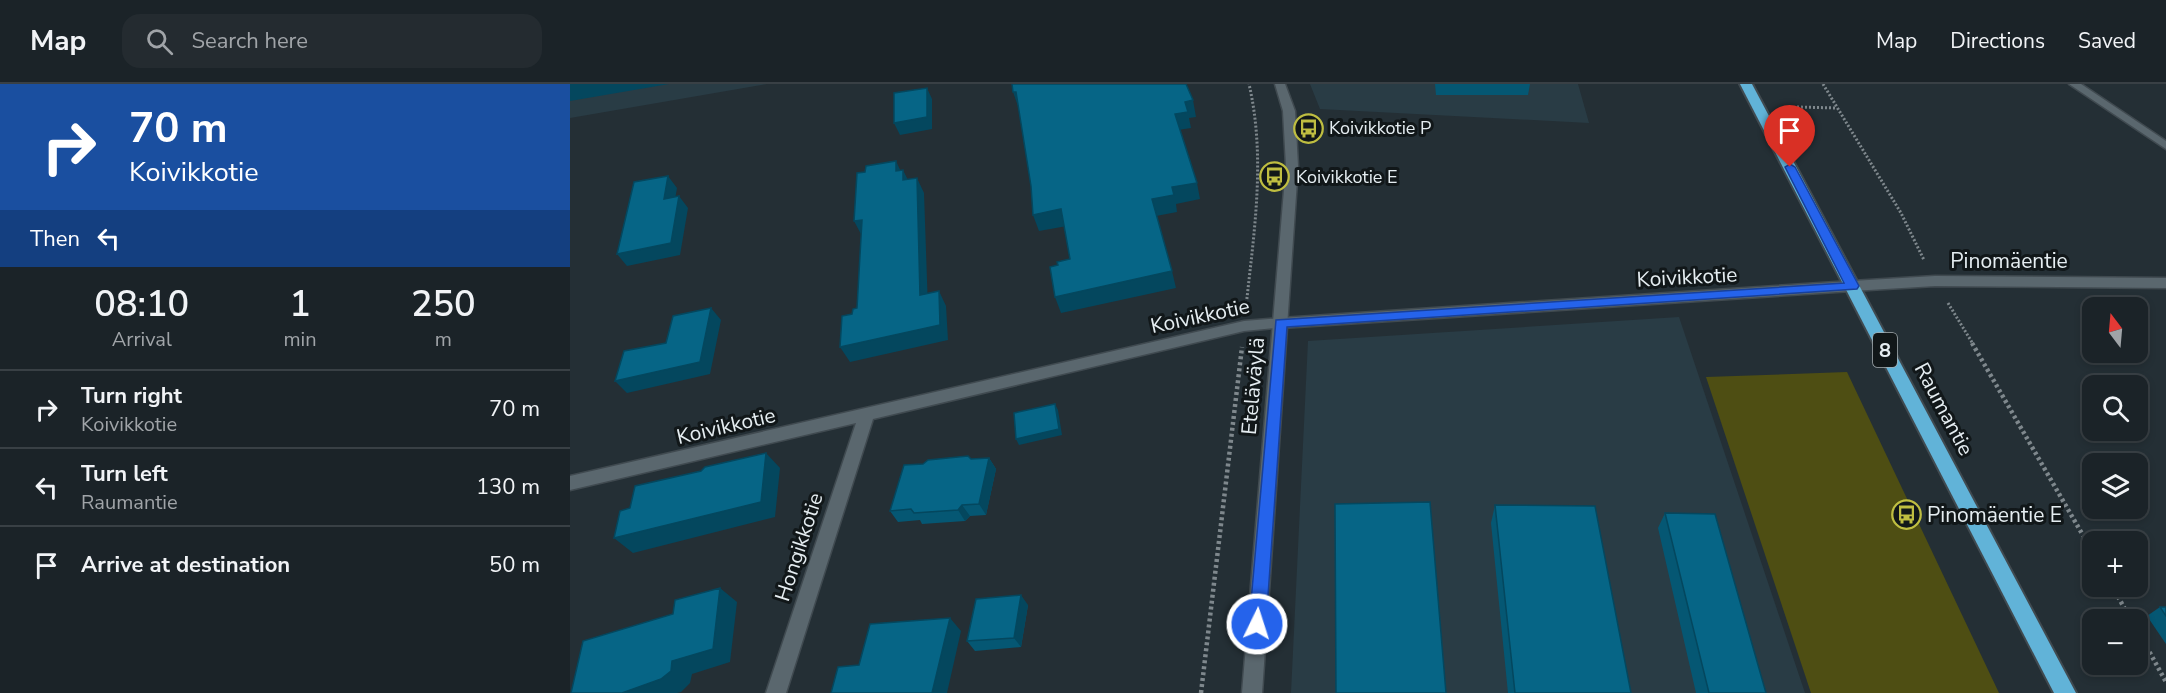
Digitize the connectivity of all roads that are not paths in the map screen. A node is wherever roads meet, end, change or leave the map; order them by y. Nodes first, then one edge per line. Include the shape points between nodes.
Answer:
1 (1280, 84) edge
2 (1746, 84) edge
3 (2074, 84) edge
4 (2166, 146) edge
5 (2166, 284) edge
6 (1852, 286) junction
7 (1281, 323) junction
8 (866, 415) junction
9 (570, 483) edge
10 (776, 693) edge
11 (1252, 693) edge
12 (2065, 693) edge

1 - 7 street, Eteläväylä via 1288,111 1292,166
2 - 6 highway, Raumantie / 8
3 - 4 street
5 - 6 street, Pinomäentie via 1935,281
6 - 7 street, Koivikkotie
6 - 12 highway, Raumantie / 8
7 - 8 street, Koivikkotie via 1244,326
7 - 11 street, Eteläväylä
8 - 9 street, Koivikkotie
8 - 10 street, Hongikkotie

